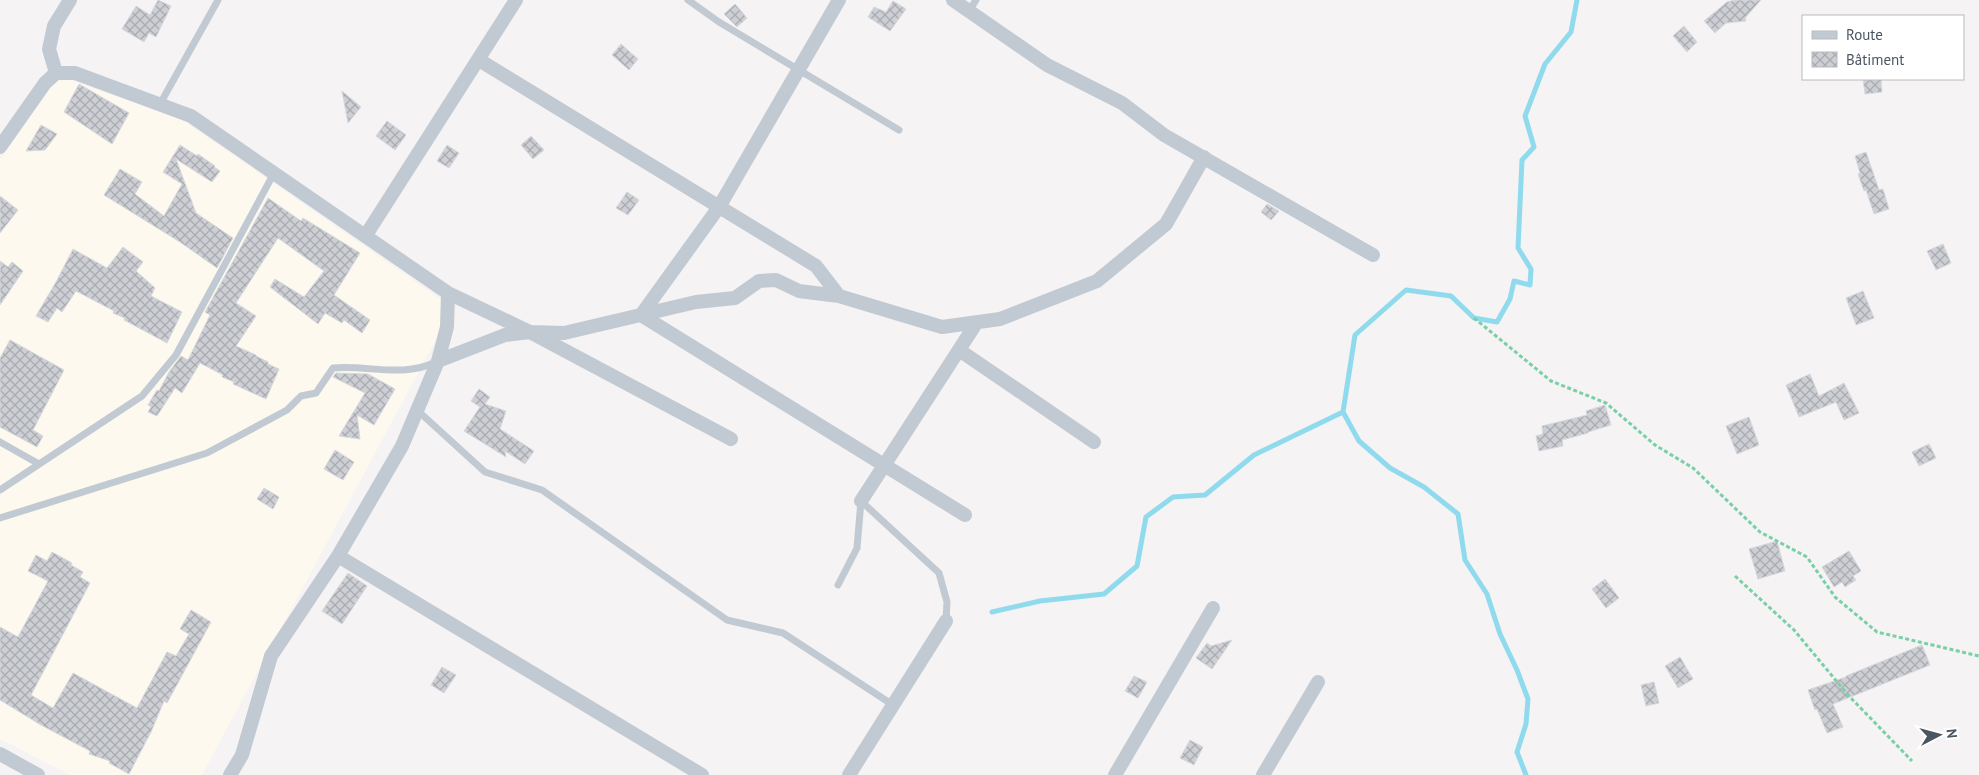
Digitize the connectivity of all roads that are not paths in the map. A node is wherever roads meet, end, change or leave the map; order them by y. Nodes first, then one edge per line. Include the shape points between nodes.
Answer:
1 (70, 0) edge
2 (218, 0) edge
3 (516, 0) edge
4 (688, 0) edge
5 (839, 0) edge
6 (953, 0) edge
7 (972, 6) edge
8 (479, 60) junction
9 (799, 70) junction
10 (56, 73) junction
11 (160, 104) junction
12 (898, 130) dead end
13 (0, 147) edge
14 (1204, 158) junction
15 (274, 172) junction
16 (719, 207) junction
17 (366, 235) junction
18 (1373, 255) dead end
19 (448, 293) junction
20 (839, 296) junction
21 (642, 315) junction
22 (977, 322) junction
23 (530, 332) junction
24 (959, 350) junction
25 (438, 361) junction
26 (417, 410) junction
27 (731, 439) dead end
28 (0, 442) edge
29 (1094, 442) dead end
30 (38, 464) junction
31 (884, 465) junction
32 (0, 490) edge
33 (862, 501) junction
34 (965, 515) dead end
35 (0, 518) edge
36 (338, 556) junction
37 (838, 585) dead end
38 (1213, 608) dead end
39 (946, 621) joint
40 (1318, 682) dead end
41 (894, 705) junction
42 (0, 754) edge
43 (38, 775) edge
44 (230, 775) edge
45 (702, 775) edge
46 (849, 775) edge
47 (1115, 775) edge
48 (1263, 775) edge

1 - 10 street via 54,26 49,50
2 - 11 lane
3 - 8 street
4 - 9 lane
5 - 9 street
6 - 7 street
7 - 14 street via 1047,65 1122,103 1164,135
8 - 16 street
8 - 17 street
9 - 12 lane
9 - 16 street
10 - 11 street via 75,73
10 - 13 street via 45,83
11 - 15 street via 191,116
14 - 18 street
14 - 22 street via 1166,224 1097,281 1000,319
15 - 17 street
15 - 30 lane via 176,355 142,396
16 - 20 street via 816,266
16 - 21 street
17 - 19 street
19 - 23 street
19 - 25 street via 447,327
20 - 21 street via 799,291 776,280 759,281 735,298 696,302
20 - 22 street via 942,327
21 - 23 street via 564,333
21 - 31 street
22 - 24 street
23 - 25 street via 505,335
23 - 27 street
24 - 29 street
24 - 31 street
25 - 26 street
25 - 35 lane via 422,369 333,368 316,392 301,396 287,410 207,453
26 - 36 street via 402,446
26 - 41 lane via 485,472 542,490 728,620 783,633
28 - 30 lane
30 - 32 lane
31 - 33 street
31 - 34 street
33 - 37 lane via 857,548
33 - 39 lane via 939,573 947,602
36 - 44 street via 271,656 242,755
36 - 45 street
38 - 47 street
39 - 41 street
40 - 48 street
41 - 46 street
42 - 43 street

